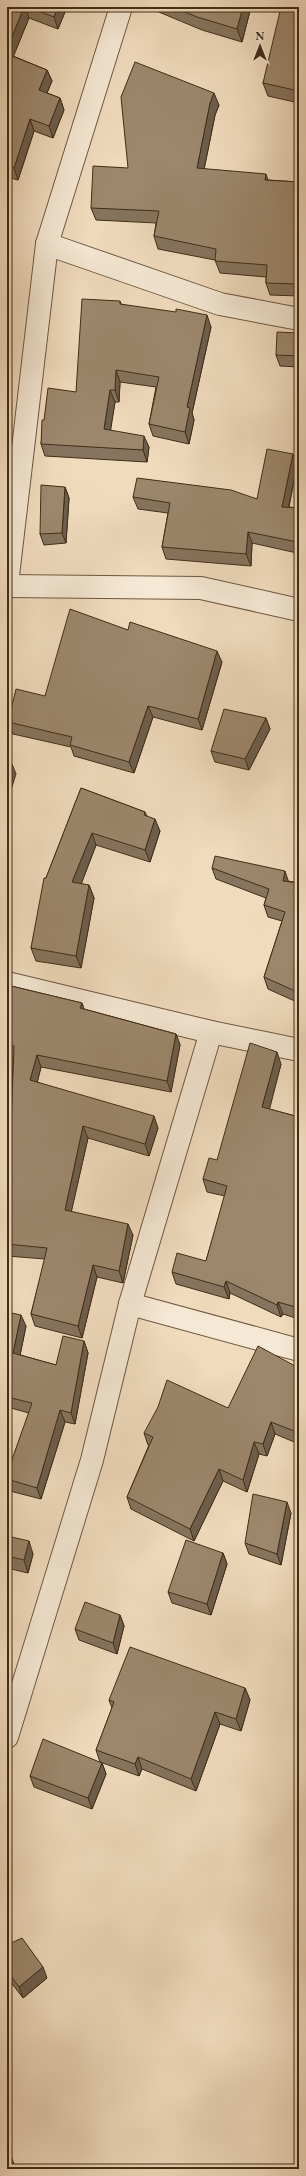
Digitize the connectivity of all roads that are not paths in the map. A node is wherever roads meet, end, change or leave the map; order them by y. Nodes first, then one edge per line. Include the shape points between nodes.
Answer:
1 (121, 7) edge
2 (47, 244) junction
3 (299, 319) edge
4 (7, 585) edge
5 (299, 610) edge
6 (7, 983) edge
7 (211, 1032) junction
8 (299, 1050) edge
9 (130, 1304) junction
10 (299, 1350) edge
11 (7, 1737) edge

1 - 2 street
2 - 3 street via 220,304
2 - 4 street
4 - 5 street via 201,588
6 - 7 street
7 - 8 street
7 - 9 street
9 - 10 street
9 - 11 street via 92,1460

